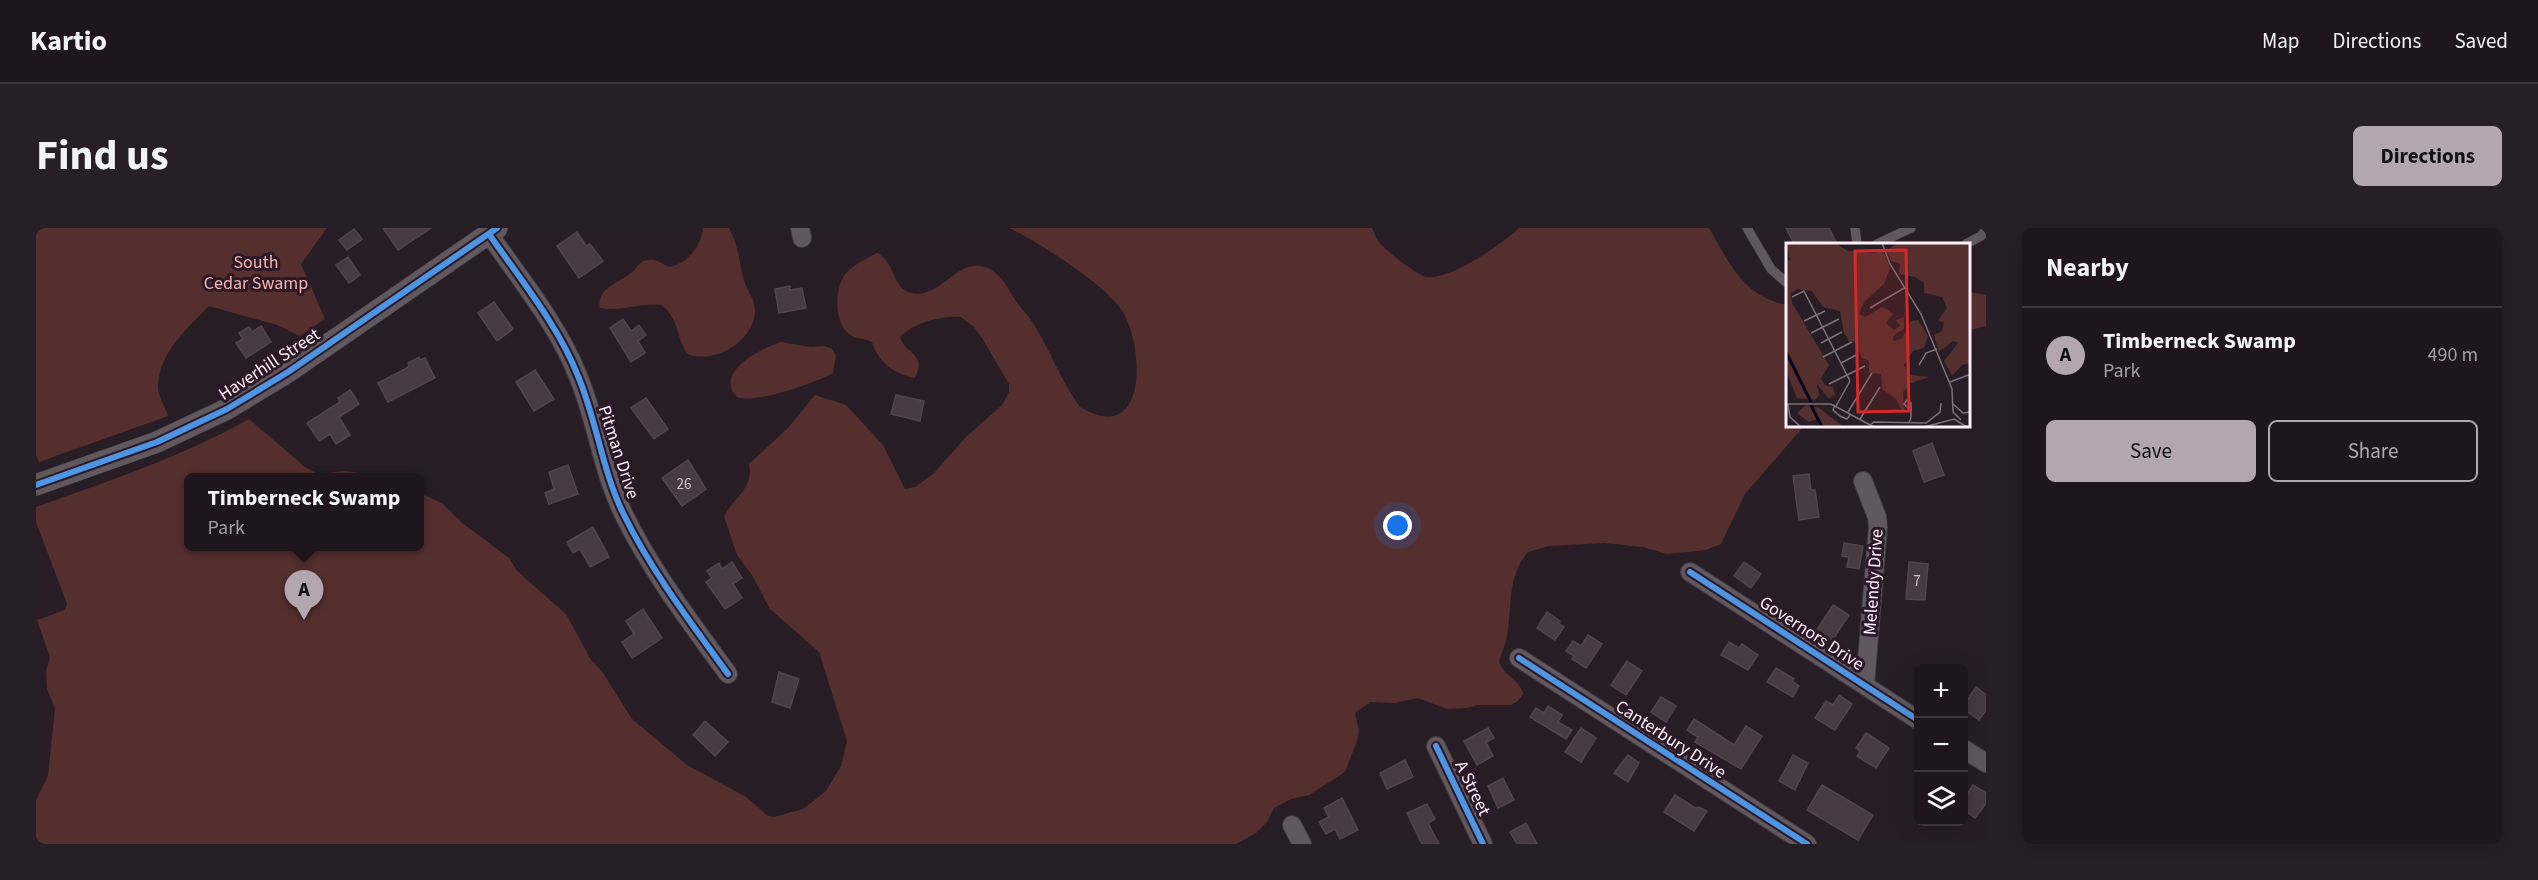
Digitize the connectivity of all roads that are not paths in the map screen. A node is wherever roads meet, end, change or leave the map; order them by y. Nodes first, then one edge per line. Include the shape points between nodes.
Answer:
1 (1747, 228) edge
2 (1855, 228) edge
3 (1911, 228) edge
4 (1986, 230) edge
5 (493, 231) edge
6 (1857, 243) edge
7 (1879, 243) edge
8 (1968, 243) edge
9 (1786, 282) edge
10 (1863, 481) dead end
11 (36, 485) edge
12 (1690, 572) dead end
13 (1519, 658) dead end
14 (728, 674) dead end
15 (1865, 685) junction
16 (1915, 718) edge
17 (1436, 746) dead end
18 (1968, 752) edge
19 (1986, 763) edge
20 (1292, 825) dead end
21 (1302, 844) edge
22 (1483, 844) edge
23 (1807, 844) edge

1 - 9 lane via 1771,269
2 - 6 lane
3 - 7 lane
4 - 8 lane
5 - 11 street, Haverhill Street via 227,410 157,442
5 - 14 street, Pitman Drive via 573,365 614,492 639,544
10 - 15 street, Melendy Drive via 1878,527
12 - 15 street, Governors Drive
13 - 23 street, Canterbury Drive
15 - 16 street, Governors Drive
17 - 22 street, A Street
18 - 19 street
20 - 21 street

